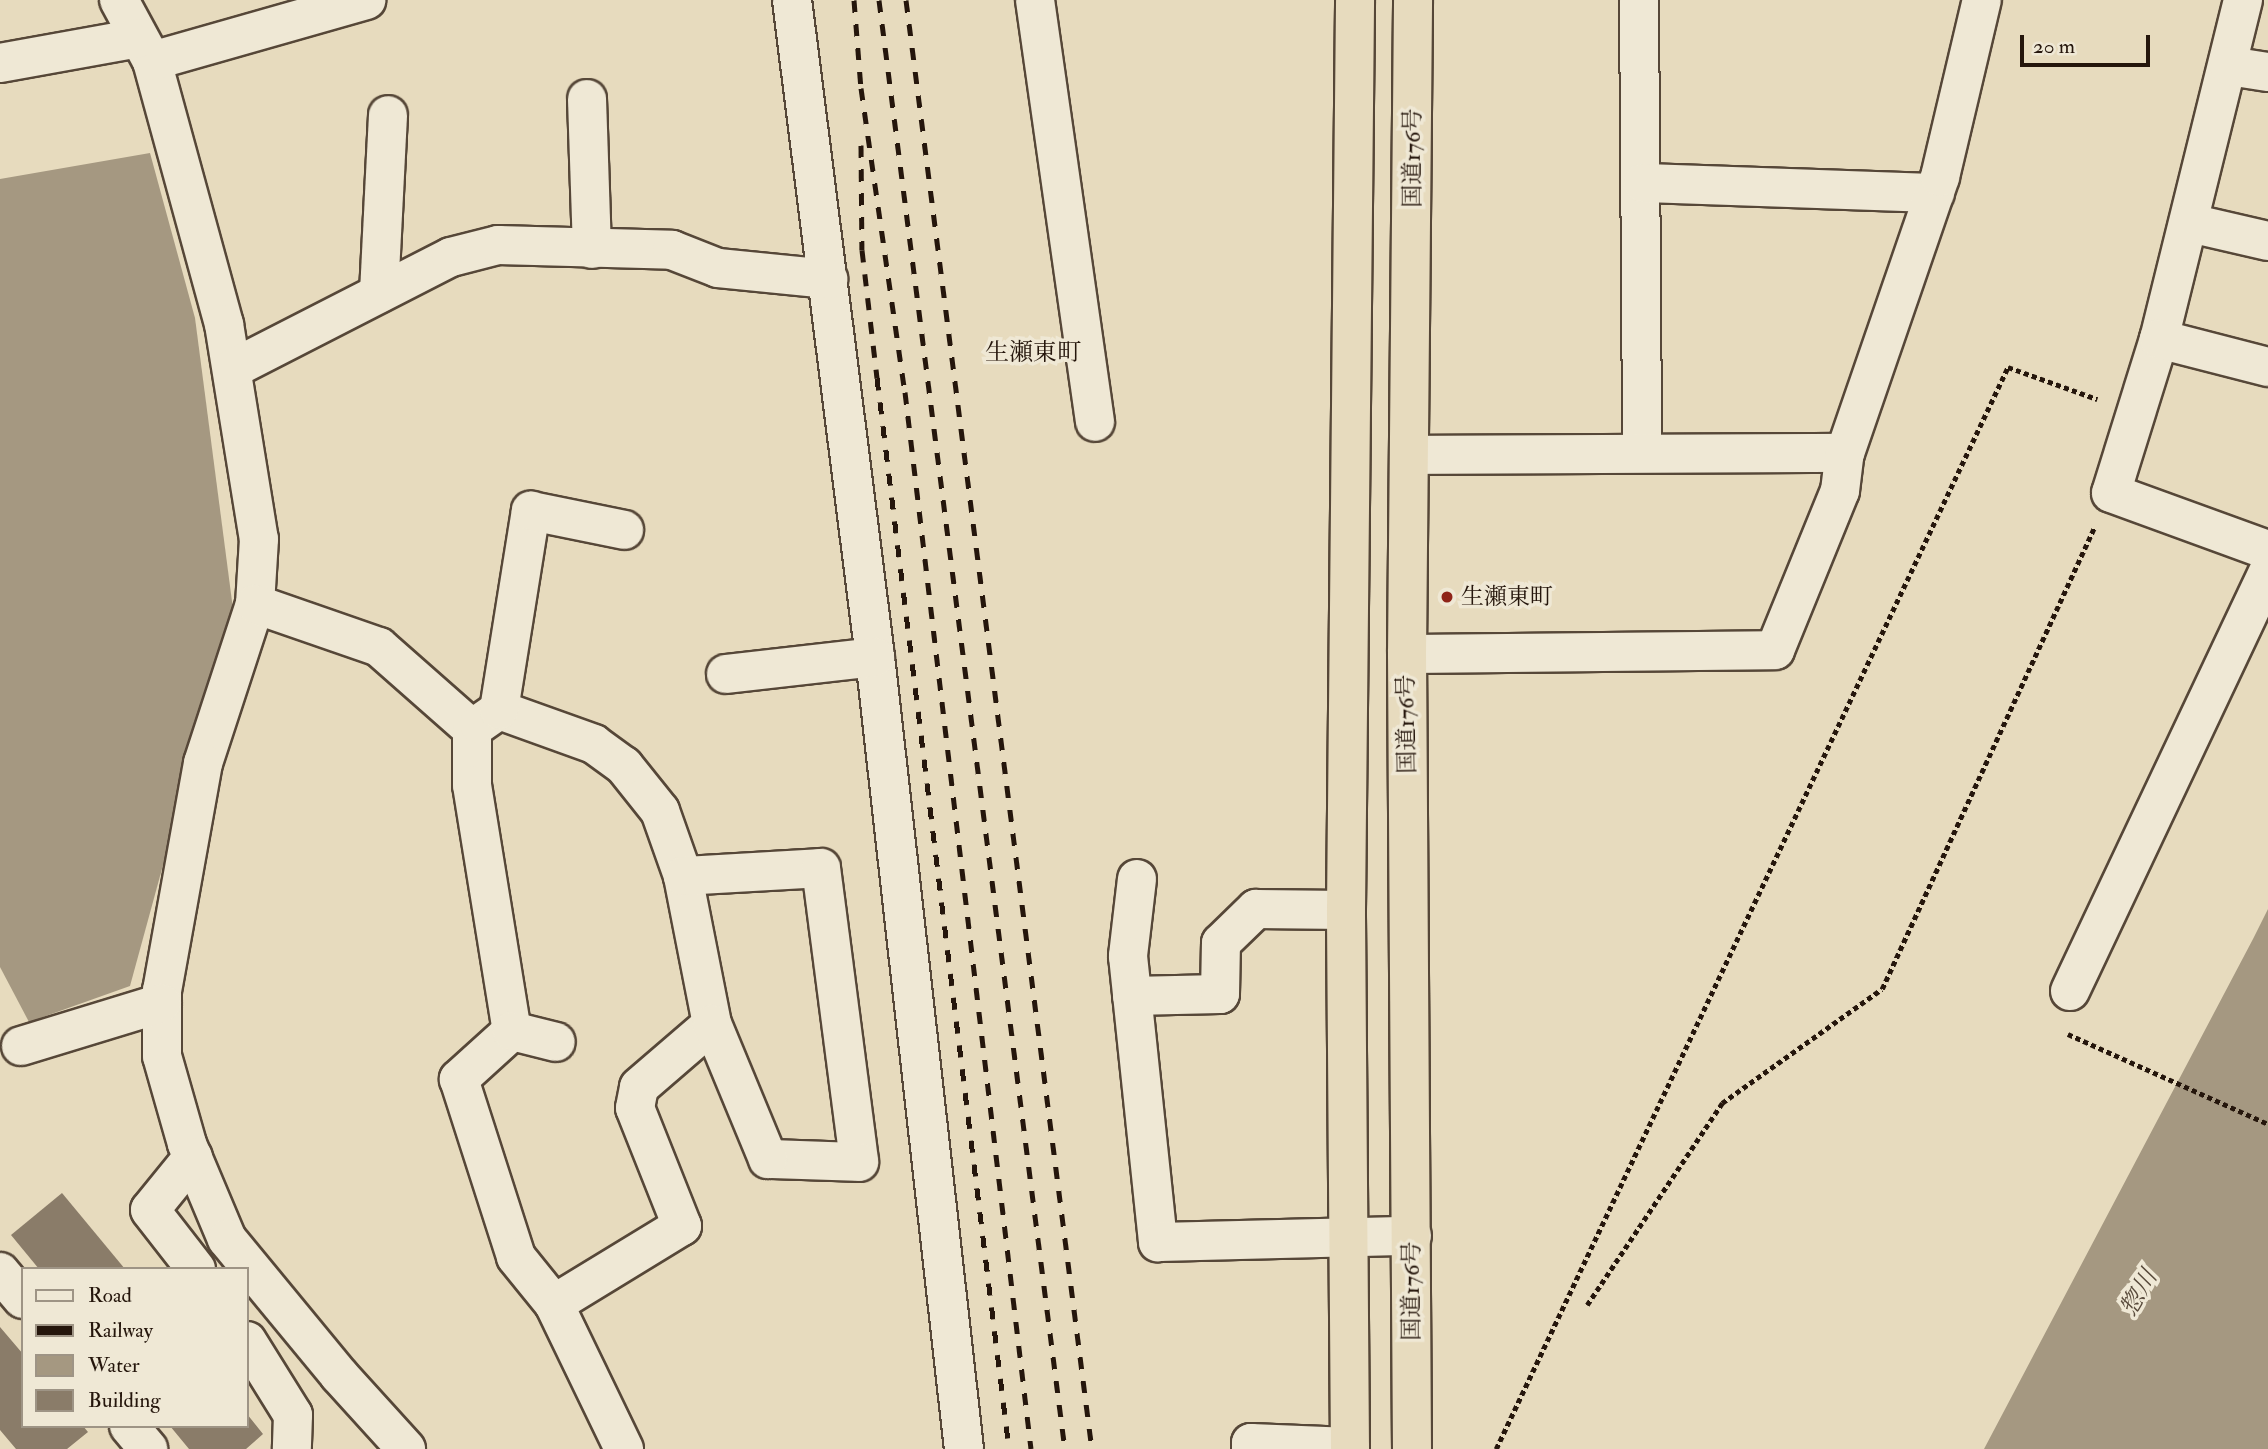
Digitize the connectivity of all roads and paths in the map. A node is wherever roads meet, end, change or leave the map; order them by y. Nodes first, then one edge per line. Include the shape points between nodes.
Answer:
1 (119, 0) edge
2 (366, 0) edge
3 (792, 0) edge
4 (1035, 0) edge
5 (1355, 0) edge
6 (1413, 0) edge
7 (1639, 0) edge
8 (1982, 0) edge
9 (2243, 0) edge
10 (146, 50) junction
11 (0, 63) edge
12 (2229, 66) junction
13 (2268, 72) edge
14 (587, 99) dead end
15 (388, 115) dead end
16 (1643, 183) junction
17 (1936, 193) junction
18 (2190, 222) junction
19 (2268, 242) edge
20 (592, 248) junction
21 (828, 279) junction
22 (379, 293) junction
23 (2159, 339) junction
24 (2268, 368) edge
25 (232, 369) junction
26 (2137, 413) junction
27 (1095, 422) dead end
28 (1642, 450) junction
29 (1845, 453) junction
30 (1412, 455) junction
31 (2111, 492) junction
32 (624, 530) dead end
33 (2268, 550) edge
34 (2268, 572) edge
35 (255, 604) junction
36 (1407, 654) junction
37 (875, 657) junction
38 (726, 674) dead end
39 (486, 719) junction
40 (683, 876) junction
41 (1137, 879) dead end
42 (1346, 910) junction
43 (2070, 991) dead end
44 (1132, 996) junction
45 (162, 1003) junction
46 (712, 1024) junction
47 (512, 1031) junction
48 (2066, 1033) dead end
49 (556, 1042) dead end
50 (7, 1044) edge
51 (2268, 1124) edge
52 (193, 1157) junction
53 (1412, 1236) junction
54 (1349, 1241) junction
55 (194, 1267) edge
56 (0, 1272) edge
57 (21, 1297) edge
58 (554, 1304) junction
59 (1587, 1305) dead end
60 (248, 1343) edge
61 (1350, 1448) edge
62 (292, 1449) edge
63 (406, 1449) edge
64 (624, 1449) edge
65 (964, 1449) edge
66 (1251, 1449) edge
67 (1412, 1449) edge
68 (1496, 1449) edge

1 - 10 street
2 - 10 street
3 - 21 street
4 - 27 street
5 - 42 highway
6 - 30 highway, 国道176号
7 - 16 street
8 - 17 street
9 - 12 street
10 - 11 street
10 - 25 street via 225,324
12 - 13 street
12 - 18 street
14 - 20 street
15 - 22 street
16 - 17 street
16 - 28 street
17 - 29 street
18 - 19 street
18 - 23 street
20 - 21 street via 672,250 718,268
20 - 22 street via 498,245 451,257
21 - 37 street
22 - 25 street
23 - 24 street
23 - 26 street
25 - 35 street via 259,539
26 - 31 street
26 - 68 path via 2007,368
28 - 29 street
28 - 30 street
29 - 36 street via 1840,491 1774,650
30 - 36 highway, 国道176号
31 - 33 street
31 - 59 path via 1882,989 1722,1103
32 - 39 street via 531,511
34 - 43 street
35 - 39 street via 379,647
35 - 45 street via 203,763
36 - 53 highway, 国道176号
37 - 38 street
37 - 65 street
39 - 40 street via 594,744 624,766 660,811
39 - 47 street via 472,785
40 - 46 street
40 - 46 street via 821,867 859,1161 768,1158
41 - 44 street via 1128,956
42 - 44 street via 1256,909 1220,943 1220,994
42 - 54 highway
44 - 54 street via 1158,1242
45 - 50 street
45 - 52 street via 162,1056
46 - 58 street via 639,1087 635,1108 682,1226
47 - 49 street
47 - 58 street via 459,1079 516,1257
48 - 51 path
52 - 55 street via 150,1210
52 - 63 street via 227,1239 339,1376
53 - 54 street
53 - 67 highway, 国道176号
54 - 61 highway
56 - 57 street
58 - 64 street
60 - 62 street via 293,1415
61 - 66 street via 1251,1443

